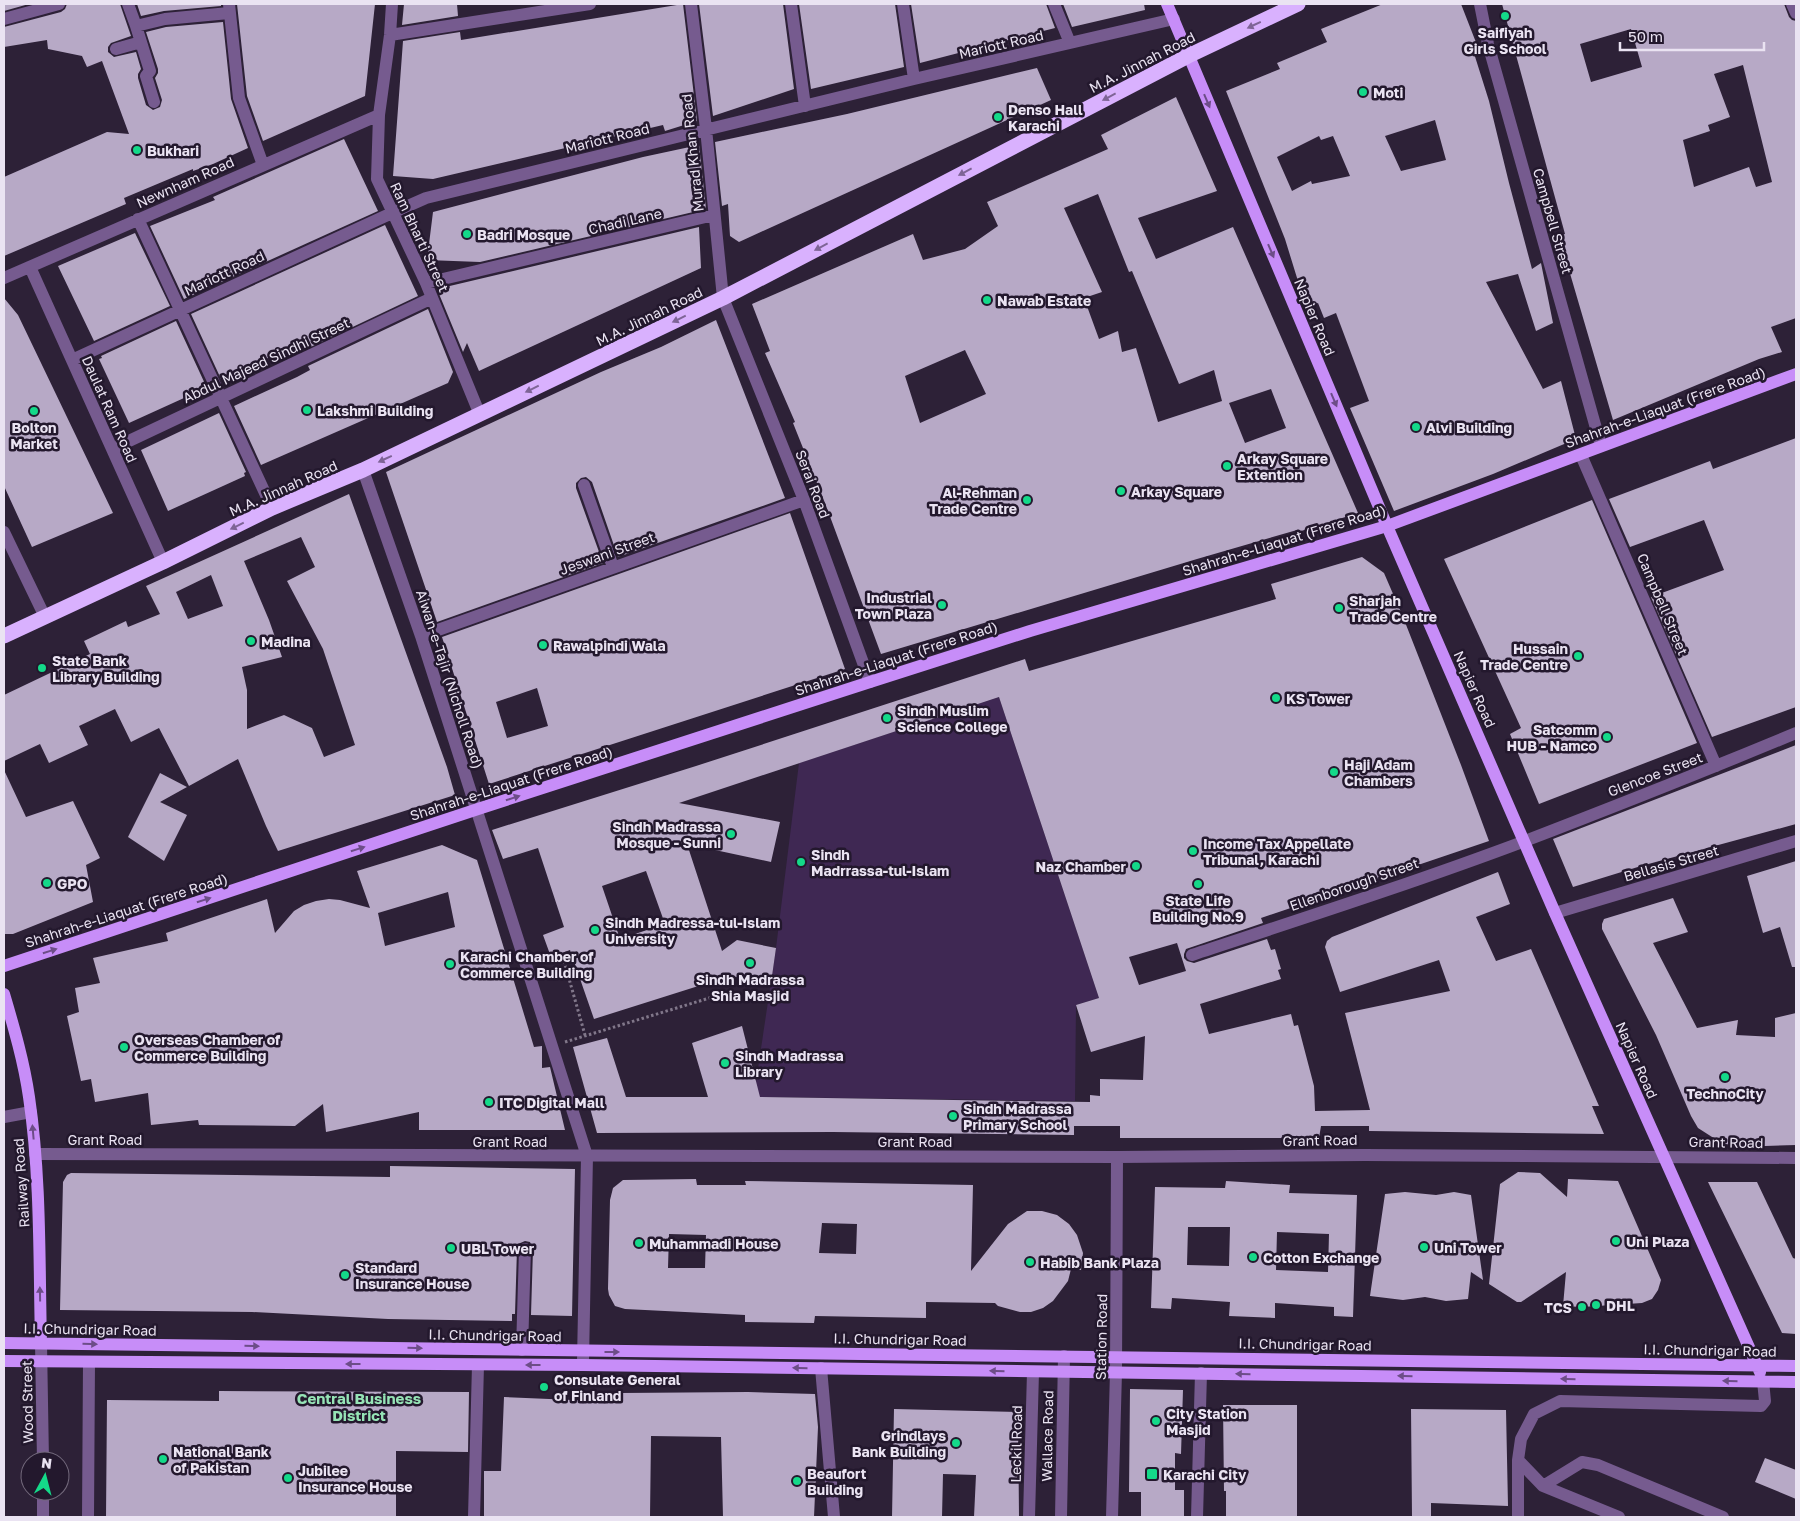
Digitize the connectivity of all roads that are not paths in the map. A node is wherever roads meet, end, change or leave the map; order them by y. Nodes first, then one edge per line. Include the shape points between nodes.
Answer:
1 (59, 4) edge
2 (128, 4) edge
3 (392, 4) edge
4 (590, 4) edge
5 (690, 4) edge
6 (791, 4) edge
7 (903, 4) edge
8 (1054, 4) edge
9 (1167, 4) edge
10 (1298, 4) edge
11 (1480, 4) edge
12 (1792, 4) edge
13 (229, 8) edge
14 (1796, 14) edge
15 (4, 19) edge
16 (1174, 19) junction
17 (136, 26) junction
18 (390, 35) junction
19 (141, 42) junction
20 (1070, 43) junction
21 (116, 49) dead end
22 (1188, 56) junction
23 (914, 79) junction
24 (154, 102) dead end
25 (805, 106) junction
26 (379, 115) junction
27 (706, 130) junction
28 (263, 165) junction
29 (392, 213) junction
30 (714, 215) junction
31 (138, 219) junction
32 (30, 267) junction
33 (4, 278) edge
34 (426, 283) junction
35 (432, 298) junction
36 (723, 298) junction
37 (180, 310) junction
38 (72, 360) junction
39 (1796, 374) edge
40 (221, 397) junction
41 (480, 414) junction
42 (1601, 446) junction
43 (112, 449) junction
44 (1581, 455) junction
45 (363, 470) junction
46 (584, 485) dead end
47 (804, 500) junction
48 (272, 508) junction
49 (1387, 526) junction
50 (4, 532) edge
51 (163, 562) junction
52 (613, 567) junction
53 (45, 617) junction
54 (4, 636) edge
55 (421, 636) junction
56 (870, 682) junction
57 (1796, 733) edge
58 (1716, 766) junction
59 (478, 809) junction
60 (1525, 841) junction
61 (1796, 842) edge
62 (1555, 913) junction
63 (1192, 955) dead end
64 (4, 966) edge
65 (4, 994) edge
66 (31, 1112) junction
67 (4, 1117) edge
68 (35, 1154) junction
69 (587, 1156) junction
70 (1663, 1156) junction
71 (1118, 1157) junction
72 (1796, 1158) edge
73 (525, 1249) dead end
74 (4, 1343) edge
75 (41, 1343) junction
76 (522, 1350) junction
77 (582, 1351) junction
78 (1064, 1356) junction
79 (1116, 1357) junction
80 (4, 1361) edge
81 (42, 1362) junction
82 (89, 1362) junction
83 (478, 1365) junction
84 (1757, 1365) junction
85 (583, 1366) junction
86 (1796, 1366) edge
87 (821, 1368) junction
88 (1033, 1372) junction
89 (1063, 1372) junction
90 (1116, 1372) junction
91 (1201, 1373) junction
92 (1763, 1382) junction
93 (1796, 1382) edge
94 (43, 1451) edge
95 (1518, 1460) junction
96 (1543, 1486) junction
97 (43, 1501) edge
98 (43, 1517) edge
99 (88, 1517) edge
100 (474, 1517) edge
101 (834, 1517) edge
102 (1029, 1517) edge
103 (1061, 1517) edge
104 (1112, 1517) edge
105 (1197, 1517) edge
106 (1518, 1517) edge
107 (1619, 1517) edge
108 (1723, 1517) edge

1 - 15 street
2 - 17 street
3 - 18 street, Ram Bharti Street
4 - 18 street
5 - 27 street, Murad Khan Road
6 - 25 street
7 - 23 street
8 - 20 street
9 - 16 main road, Napier Road
10 -> 22 highway, M.A. Jinnah Road
11 - 42 street, Campbell Street via 1488,44
12 - 14 street
13 - 17 street
13 - 28 street via 238,98
16 - 20 street, Mariott Road
16 - 22 main road, Napier Road
17 - 19 street
18 - 26 street, Ram Bharti Street
19 - 21 street
19 - 24 street
20 - 23 street, Mariott Road
22 -> 36 highway, M.A. Jinnah Road
22 -> 49 main road, Napier Road
23 - 25 street, Mariott Road
25 - 27 street, Mariott Road
26 - 28 street, Newnham Road
26 - 29 street, Ram Bharti Street via 377,179
27 - 29 street, Mariott Road via 426,198
27 - 30 street, Murad Khan Road
28 - 31 street, Newnham Road
29 - 34 street, Ram Bharti Street
29 - 37 street, Mariott Road
30 - 34 street, Chadi Lane
30 - 36 street, Murad Khan Road
31 - 32 street, Newnham Road
31 - 37 street
32 - 33 street, Newnham Road
32 - 38 street, Daulat Ram Road
34 - 35 street, Ram Bharti Street
35 - 40 street, Abdul Majeed Sindhi Street
35 - 41 street, Ram Bharti Street
36 -> 41 highway, M.A. Jinnah Road
36 - 47 street, Serai Road
37 - 38 street, Mariott Road
37 - 40 street
38 - 43 street, Daulat Ram Road
39 - 42 main road, Shahrah-e-Liaquat (Frere Road)
40 - 43 street, Abdul Majeed Sindhi Street
40 - 48 street
41 -> 45 highway, M.A. Jinnah Road
42 - 44 main road, Shahrah-e-Liaquat (Frere Road)
43 - 51 street, Daulat Ram Road
44 - 49 main road, Shahrah-e-Liaquat (Frere Road)
44 - 58 street, Campbell Street
45 - 48 highway, M.A. Jinnah Road
45 - 55 street, Aiwan-e-Tajir (Nicholl Road)
46 - 52 street
47 - 52 street, Jeswani Street
47 - 56 street, Serai Road
48 -> 51 highway, M.A. Jinnah Road
49 - 56 main road, Shahrah-e-Liaquat (Frere Road) via 1030,631
49 - 60 main road, Napier Road
50 - 53 street
51 - 53 highway, M.A. Jinnah Road
52 - 55 street, Jeswani Street
53 - 54 highway, M.A. Jinnah Road
55 - 59 street, Aiwan-e-Tajir (Nicholl Road)
59 -> 56 main road, Shahrah-e-Liaquat (Frere Road)
57 - 58 street, Glencoe Street
58 - 60 street, Glencoe Street
64 -> 59 main road, Shahrah-e-Liaquat (Frere Road)
59 - 69 street, Aiwan-e-Tajir (Nicholl Road)
60 - 62 main road, Napier Road
60 - 63 street, Ellenborough Street
61 - 62 street, Bellasis Street
62 - 70 main road, Napier Road
65 - 66 main road, Railway Road via 18,1041
66 - 67 street
68 -> 66 main road, Railway Road
68 - 69 street, Grant Road
75 -> 68 main road, Railway Road
69 - 71 street, Grant Road
69 - 77 street, Aiwan-e-Tajir (Nicholl Road)
70 - 71 street, Grant Road via 1365,1154
70 - 72 street, Grant Road
70 - 84 main road, Napier Road
71 - 79 street, Station Road
73 - 76 street
74 - 75 main road, I.I. Chundrigar Road
75 -> 76 main road, I.I. Chundrigar Road
75 - 81 street, Wood Street
76 - 77 main road, I.I. Chundrigar Road
77 -> 78 main road, I.I. Chundrigar Road
77 - 85 street, Aiwan-e-Tajir (Nicholl Road)
78 - 79 main road, I.I. Chundrigar Road
78 - 89 street, Wallace Road
79 - 84 main road, I.I. Chundrigar Road
79 - 90 street, Station Road
80 - 81 main road
81 - 82 main road
81 - 94 street, Wood Street
83 -> 82 main road
82 - 99 street
85 -> 83 main road
83 - 100 street
84 - 86 main road, I.I. Chundrigar Road
84 - 92 main road, Napier Road
87 -> 85 main road
88 -> 87 main road
87 - 101 street
88 - 89 main road
88 - 102 street, Leckil Road
89 - 90 main road
89 - 103 street, Wallace Road
90 - 91 main road
90 - 104 street, Station Road
92 -> 91 main road
91 - 105 street
92 - 93 main road
92 - 95 street via 1765,1401 1761,1406 1560,1401 1534,1414 1521,1439
95 - 96 street
95 - 106 street
96 - 107 street
96 - 108 street via 1582,1462 1598,1465
97 - 98 street

